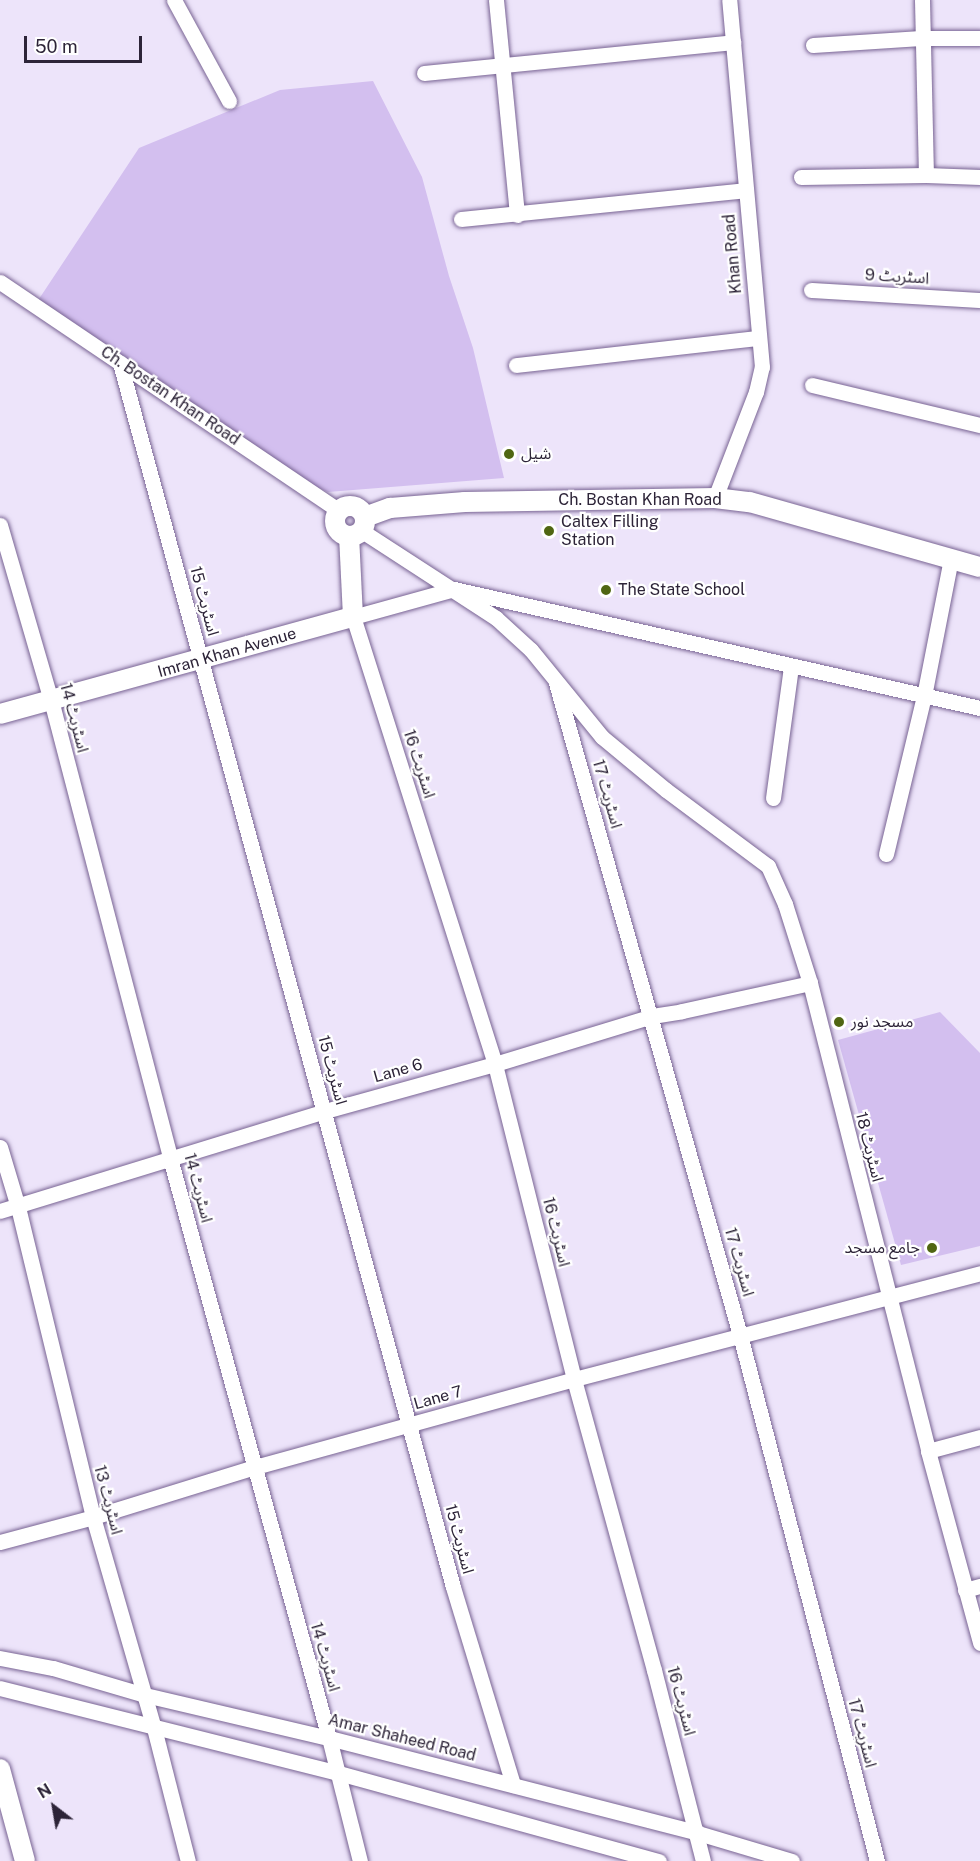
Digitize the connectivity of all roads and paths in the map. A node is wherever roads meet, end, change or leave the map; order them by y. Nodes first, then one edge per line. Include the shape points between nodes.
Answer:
1 (174, 0) edge
2 (496, 0) edge
3 (729, 0) edge
4 (921, 0) edge
5 (921, 38) junction
6 (980, 38) edge
7 (733, 42) junction
8 (813, 45) dead end
9 (502, 65) junction
10 (424, 73) dead end
11 (229, 100) dead end
12 (926, 175) junction
13 (801, 177) dead end
14 (980, 177) edge
15 (745, 190) junction
16 (517, 215) junction
17 (461, 219) dead end
18 (0, 282) edge
19 (811, 290) dead end
20 (980, 300) edge
21 (758, 338) junction
22 (120, 363) junction
23 (516, 365) dead end
24 (812, 385) dead end
25 (980, 425) edge
26 (715, 498) junction
27 (339, 511) joint
28 (0, 525) edge
29 (358, 528) junction
30 (3, 545) edge
31 (951, 559) junction
32 (980, 567) edge
33 (454, 589) junction
34 (353, 617) junction
35 (201, 660) junction
36 (791, 666) junction
37 (554, 676) junction
38 (924, 696) junction
39 (51, 700) junction
40 (980, 708) edge
41 (0, 714) edge
42 (773, 798) dead end
43 (886, 854) dead end
44 (810, 983) junction
45 (652, 1016) junction
46 (495, 1064) junction
47 (325, 1111) junction
48 (0, 1147) edge
49 (170, 1158) junction
50 (18, 1207) junction
51 (0, 1211) edge
52 (980, 1273) edge
53 (889, 1298) junction
54 (740, 1335) junction
55 (574, 1379) junction
56 (410, 1425) junction
57 (980, 1437) edge
58 (928, 1450) junction
59 (255, 1467) junction
60 (93, 1517) junction
61 (0, 1542) edge
62 (972, 1588) edge
63 (980, 1643) edge
64 (0, 1658) edge
65 (0, 1688) edge
66 (144, 1695) junction
67 (154, 1728) junction
68 (329, 1738) junction
69 (0, 1769) edge
70 (335, 1772) junction
71 (513, 1785) junction
72 (698, 1833) junction
73 (25, 1861) edge
74 (188, 1861) edge
75 (360, 1861) edge
76 (659, 1861) edge
77 (703, 1861) edge
78 (792, 1861) edge
79 (877, 1861) edge

1 - 11 street
2 - 9 street
3 - 7 street, Khan Road
4 - 5 street
5 - 6 street
5 - 8 street
5 - 12 street
7 - 9 street
7 - 15 street, Khan Road
9 - 10 street
9 - 16 street
12 - 13 street
12 - 14 street
15 - 16 street
15 - 21 street, Khan Road
16 - 17 street
18 - 22 street, Ch. Bostan Khan Road
19 - 20 street, اسٹریٹ 9
21 - 23 street
21 - 26 street, Khan Road via 762,367 756,392
22 - 27 street, Ch. Bostan Khan Road
22 - 35 street, اسٹریٹ 15
24 - 25 street
26 - 29 main road, Ch. Bostan Khan Road via 473,502 390,508
26 - 31 main road, Ch. Bostan Khan Road via 750,502
27 - 29 main road via 335,519 337,528
28 - 30 street, اسٹریٹ 14
29 - 33 street, اسٹریٹ 18
29 - 34 main road
30 - 39 street, اسٹریٹ 14
31 - 32 main road, Ch. Bostan Khan Road
31 - 38 street
33 - 34 street, Imran Khan Avenue
33 - 36 street
33 - 37 street, اسٹریٹ 18 via 496,618
34 - 35 main road, Imran Khan Avenue
34 - 46 street, اسٹریٹ 16
35 - 39 main road, Imran Khan Avenue
35 - 47 street, اسٹریٹ 15
36 - 38 street
36 - 42 street
37 - 44 street, اسٹریٹ 18 via 602,737 768,866 785,904
37 - 45 street, اسٹریٹ 17
38 - 40 street
38 - 43 street
39 - 41 main road, Imran Khan Avenue
39 - 49 street, اسٹریٹ 14
44 - 45 street, Lane 6
44 - 53 street, اسٹریٹ 18
45 - 46 street, Lane 6
45 - 54 street, اسٹریٹ 17
46 - 47 street, Lane 6
46 - 55 street, اسٹریٹ 16
47 - 49 street, Lane 6
47 - 56 street, اسٹریٹ 15
48 - 50 street, اسٹریٹ 13
49 - 50 street, Lane 6
49 - 59 street, اسٹریٹ 14
50 - 51 street, Lane 6
50 - 60 street, اسٹریٹ 13
52 - 53 street, Lane 7
53 - 54 street, Lane 7
53 - 58 street, اسٹریٹ 18
54 - 55 street, Lane 7
54 - 79 street, اسٹریٹ 17
55 - 56 street, Lane 7
55 - 72 street, اسٹریٹ 16
56 - 59 street, Lane 7
56 - 71 street, اسٹریٹ 15 via 453,1587
57 - 58 street
58 - 62 street, اسٹریٹ 18
59 - 60 street, Lane 7
59 - 68 street, اسٹریٹ 14
60 - 61 street, Lane 7
60 - 66 street, اسٹریٹ 13
62 - 63 street, اسٹریٹ 18
64 - 66 street, Amar Shaheed Road via 53,1668
65 - 67 street
66 - 67 street, اسٹریٹ 13
66 - 68 street, Amar Shaheed Road
67 - 70 street
67 - 74 street, اسٹریٹ 13
68 - 70 street, اسٹریٹ 14
68 - 71 street, Amar Shaheed Road
69 - 73 main road
70 - 75 street, اسٹریٹ 14
70 - 76 street
71 - 72 street, Amar Shaheed Road
72 - 77 street, اسٹریٹ 16
72 - 78 street, Amar Shaheed Road

